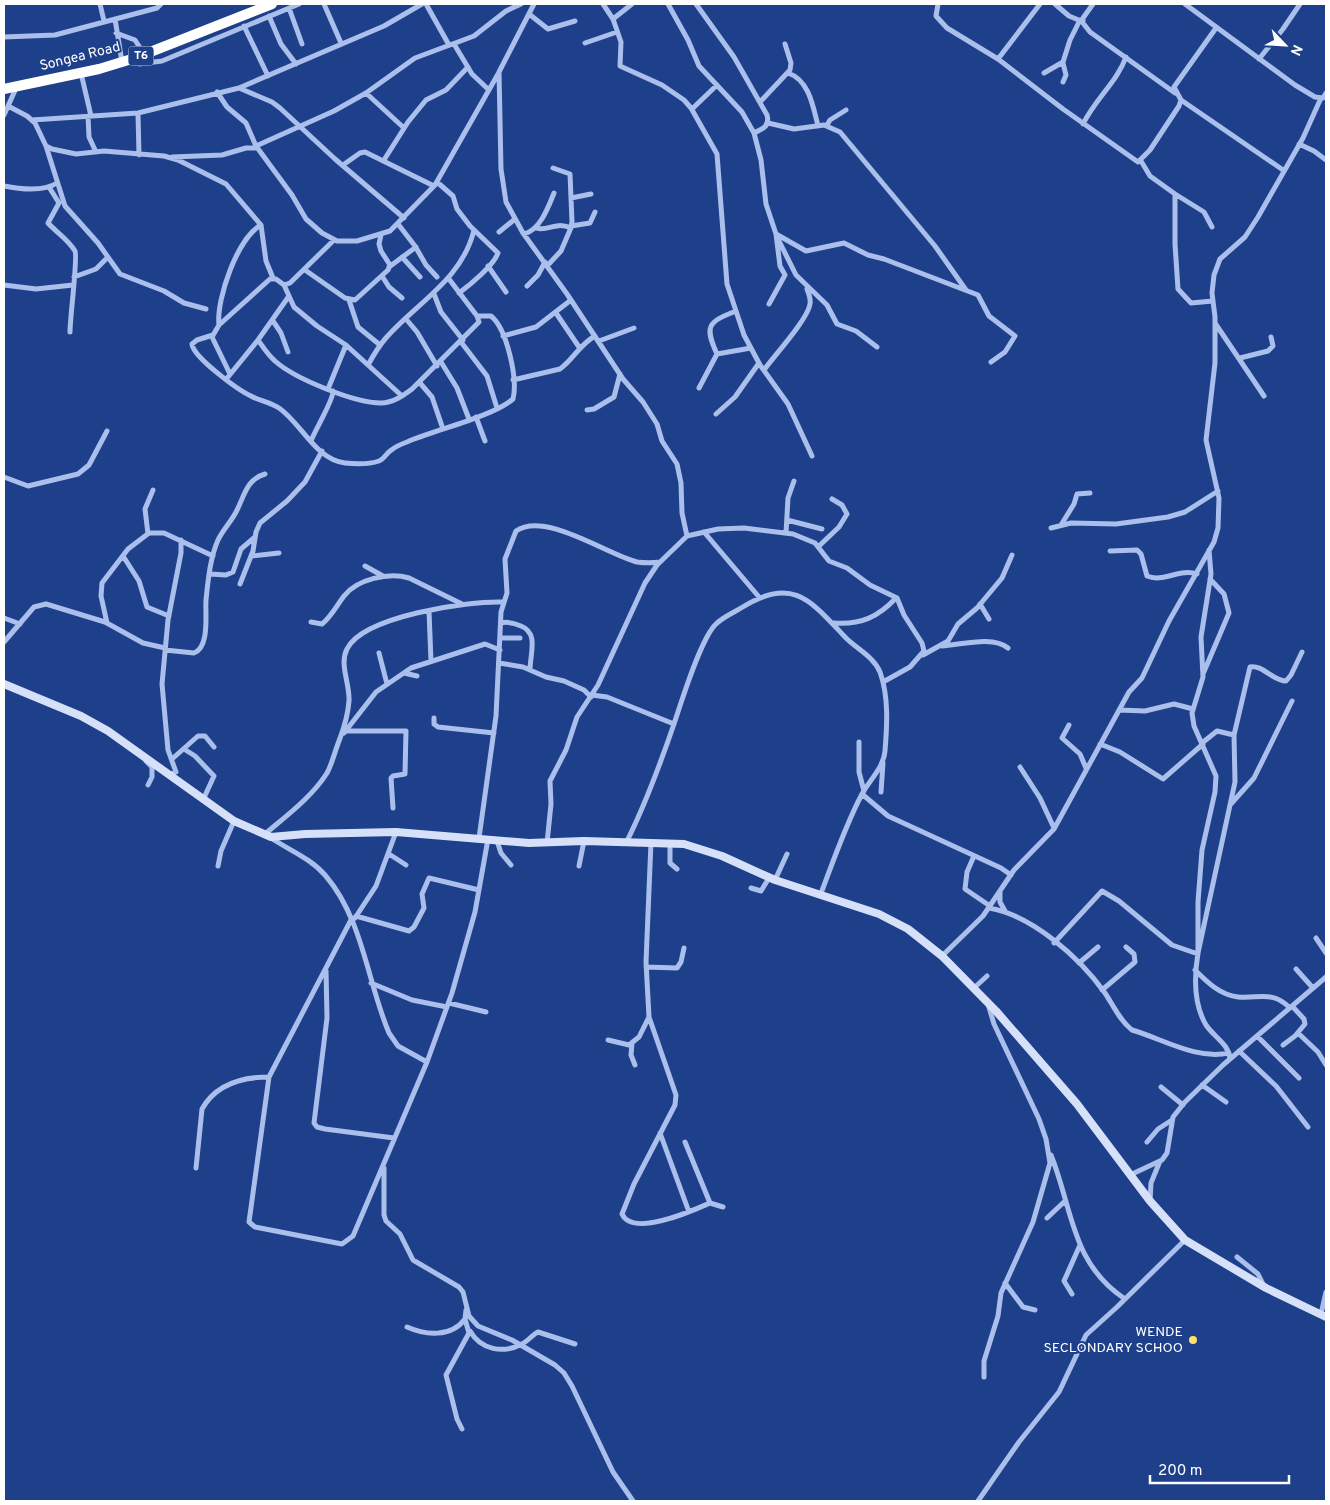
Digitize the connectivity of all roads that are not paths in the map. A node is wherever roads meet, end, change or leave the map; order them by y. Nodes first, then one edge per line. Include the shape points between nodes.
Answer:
1 (100, 4) edge
2 (161, 4) edge
3 (272, 4) edge
4 (298, 4) edge
5 (324, 4) edge
6 (422, 4) edge
7 (426, 4) edge
8 (521, 4) edge
9 (534, 4) edge
10 (603, 4) edge
11 (632, 4) edge
12 (668, 4) edge
13 (696, 4) edge
14 (938, 4) edge
15 (1040, 4) edge
16 (1055, 4) edge
17 (1093, 4) edge
18 (1185, 4) edge
19 (1300, 4) edge
20 (289, 8) junction
21 (529, 14) junction
22 (269, 16) junction
23 (115, 18) junction
24 (613, 18) junction
25 (104, 21) junction
26 (575, 21) dead end
27 (1082, 21) junction
28 (244, 26) junction
29 (1216, 28) junction
30 (617, 32) junction
31 (116, 33) junction
32 (4, 37) edge
33 (341, 43) junction
34 (585, 43) dead end
35 (302, 44) dead end
36 (452, 44) junction
37 (785, 44) dead end
38 (144, 54) junction
39 (1126, 57) junction
40 (998, 59) junction
41 (1259, 59) junction
42 (125, 61) junction
43 (1063, 62) junction
44 (296, 64) junction
45 (468, 67) junction
46 (499, 72) junction
47 (81, 73) junction
48 (788, 73) junction
49 (1044, 73) dead end
50 (268, 76) junction
51 (1063, 82) dead end
52 (717, 84) junction
53 (17, 86) junction
54 (238, 88) junction
55 (4, 89) edge
56 (490, 90) junction
57 (217, 92) junction
58 (366, 93) junction
59 (1326, 93) edge
60 (1176, 94) junction
61 (1323, 99) edge
62 (1180, 100) junction
63 (760, 102) junction
64 (8, 106) junction
65 (692, 109) junction
66 (846, 110) dead end
67 (138, 114) junction
68 (4, 115) edge
69 (89, 116) junction
70 (32, 120) junction
71 (768, 123) junction
72 (1083, 124) junction
73 (827, 125) junction
74 (818, 126) junction
75 (301, 127) junction
76 (404, 128) junction
77 (754, 133) junction
78 (1299, 144) junction
79 (46, 146) junction
80 (257, 147) junction
81 (96, 152) junction
82 (139, 155) junction
83 (169, 158) junction
84 (384, 160) junction
85 (1326, 160) edge
86 (1141, 161) junction
87 (343, 165) junction
88 (553, 168) dead end
89 (1283, 170) junction
90 (57, 183) junction
91 (436, 184) junction
92 (4, 186) edge
93 (49, 187) junction
94 (554, 193) dead end
95 (592, 194) dead end
96 (1175, 194) junction
97 (570, 198) junction
98 (596, 212) dead end
99 (404, 218) junction
100 (515, 219) junction
101 (398, 224) junction
102 (262, 225) junction
103 (1212, 226) dead end
104 (571, 227) junction
105 (536, 228) junction
106 (474, 230) junction
107 (499, 232) dead end
108 (524, 234) junction
109 (776, 234) junction
110 (381, 235) junction
111 (334, 240) junction
112 (416, 247) junction
113 (402, 257) junction
114 (107, 258) junction
115 (546, 264) junction
116 (488, 266) junction
117 (389, 267) junction
118 (305, 270) junction
119 (382, 276) junction
120 (74, 277) junction
121 (420, 277) dead end
122 (438, 277) dead end
123 (273, 278) junction
124 (449, 279) junction
125 (284, 284) junction
126 (4, 285) edge
127 (73, 285) junction
128 (526, 286) dead end
129 (807, 288) junction
130 (966, 290) junction
131 (506, 292) dead end
132 (459, 293) junction
133 (434, 294) junction
134 (289, 296) junction
135 (402, 298) dead end
136 (349, 300) junction
137 (571, 300) junction
138 (1213, 301) junction
139 (768, 304) dead end
140 (206, 309) dead end
141 (736, 311) junction
142 (556, 313) junction
143 (477, 316) junction
144 (406, 319) junction
145 (272, 321) junction
146 (1215, 323) junction
147 (219, 324) junction
148 (634, 328) dead end
149 (70, 332) dead end
150 (213, 335) junction
151 (504, 336) junction
152 (595, 336) junction
153 (1271, 337) dead end
154 (258, 340) junction
155 (462, 341) junction
156 (599, 342) junction
157 (346, 345) junction
158 (380, 345) junction
159 (579, 347) junction
160 (877, 347) dead end
161 (751, 348) junction
162 (288, 352) dead end
163 (717, 354) junction
164 (1240, 358) junction
165 (991, 362) dead end
166 (759, 363) junction
167 (439, 364) junction
168 (368, 365) junction
169 (764, 370) junction
170 (620, 374) junction
171 (228, 377) junction
172 (512, 380) junction
173 (420, 383) junction
174 (699, 388) dead end
175 (330, 390) junction
176 (402, 396) junction
177 (1264, 396) dead end
178 (497, 408) junction
179 (587, 410) dead end
180 (716, 414) dead end
181 (476, 417) junction
182 (469, 419) junction
183 (443, 429) junction
184 (107, 431) dead end
185 (311, 441) junction
186 (485, 441) dead end
187 (322, 451) junction
188 (812, 456) dead end
189 (265, 474) dead end
190 (4, 477) edge
191 (794, 481) dead end
192 (153, 490) dead end
193 (1218, 491) junction
194 (1090, 493) dead end
195 (832, 499) dead end
196 (787, 520) junction
197 (1061, 525) junction
198 (1051, 528) dead end
199 (822, 529) dead end
200 (704, 532) junction
201 (786, 533) junction
202 (148, 534) junction
203 (687, 536) junction
204 (255, 537) junction
205 (181, 540) junction
206 (818, 547) junction
207 (1210, 550) junction
208 (1110, 551) dead end
209 (279, 553) dead end
210 (123, 556) junction
211 (212, 556) junction
212 (251, 556) junction
213 (1012, 556) dead end
214 (660, 562) junction
215 (365, 566) dead end
216 (210, 574) junction
217 (1197, 574) junction
218 (382, 576) junction
219 (1210, 579) junction
220 (240, 584) dead end
221 (759, 597) junction
222 (896, 598) junction
223 (502, 602) junction
224 (464, 604) junction
225 (980, 604) junction
226 (429, 611) junction
227 (169, 616) junction
228 (4, 618) edge
229 (989, 619) dead end
230 (311, 622) dead end
231 (107, 623) junction
232 (501, 623) junction
233 (834, 623) junction
234 (20, 624) junction
235 (500, 638) junction
236 (520, 638) dead end
237 (4, 642) edge
238 (941, 646) junction
239 (1008, 648) dead end
240 (165, 649) junction
241 (500, 650) junction
242 (1302, 652) dead end
243 (379, 653) dead end
244 (923, 655) junction
245 (431, 661) junction
246 (499, 663) junction
247 (530, 670) junction
248 (404, 673) junction
249 (1203, 674) junction
250 (417, 676) dead end
251 (883, 682) junction
252 (4, 684) edge
253 (387, 684) junction
254 (592, 696) junction
255 (1292, 702) dead end
256 (1193, 709) junction
257 (1119, 710) junction
258 (434, 718) dead end
259 (674, 724) junction
260 (1069, 725) dead end
261 (346, 730) junction
262 (494, 733) junction
263 (1234, 735) junction
264 (341, 736) junction
265 (859, 742) dead end
266 (1202, 743) junction
267 (1100, 744) junction
268 (214, 747) dead end
269 (184, 749) junction
270 (142, 757) junction
271 (172, 759) junction
272 (883, 760) junction
273 (1020, 768) dead end
274 (1086, 768) junction
275 (168, 775) junction
276 (148, 785) dead end
277 (881, 792) dead end
278 (863, 793) junction
279 (203, 800) junction
280 (1230, 805) junction
281 (393, 808) dead end
282 (234, 821) junction
283 (1054, 828) junction
284 (396, 832) junction
285 (268, 836) junction
286 (479, 838) junction
287 (488, 839) junction
288 (497, 841) junction
289 (584, 841) junction
290 (628, 841) junction
291 (650, 842) junction
292 (547, 843) junction
293 (670, 844) junction
294 (389, 854) junction
295 (787, 854) dead end
296 (974, 856) junction
297 (406, 864) dead end
298 (511, 865) dead end
299 (218, 866) dead end
300 (579, 866) dead end
301 (677, 870) dead end
302 (1011, 875) junction
303 (772, 879) junction
304 (751, 888) dead end
305 (479, 890) junction
306 (1000, 891) junction
307 (820, 896) junction
308 (990, 907) junction
309 (1005, 911) junction
310 (354, 919) junction
311 (1316, 938) dead end
312 (1054, 943) junction
313 (1098, 947) dead end
314 (1126, 947) dead end
315 (684, 948) dead end
316 (1198, 953) junction
317 (1326, 953) edge
318 (942, 956) junction
319 (1079, 963) junction
320 (646, 967) junction
321 (1296, 969) dead end
322 (326, 970) junction
323 (1196, 970) junction
324 (987, 976) dead end
325 (1326, 977) edge
326 (371, 982) junction
327 (974, 988) junction
328 (1313, 988) junction
329 (1102, 990) junction
330 (988, 1004) junction
331 (448, 1005) junction
332 (1291, 1007) junction
333 (486, 1012) dead end
334 (648, 1017) junction
335 (1298, 1033) junction
336 (1257, 1036) junction
337 (608, 1040) dead end
338 (632, 1043) junction
339 (1283, 1045) dead end
340 (1239, 1051) junction
341 (1229, 1056) junction
342 (427, 1062) junction
343 (635, 1065) dead end
344 (1326, 1065) edge
345 (269, 1077) junction
346 (1299, 1078) dead end
347 (1202, 1085) junction
348 (1161, 1087) dead end
349 (1226, 1102) dead end
350 (1182, 1105) junction
351 (1172, 1120) junction
352 (1308, 1127) dead end
353 (660, 1133) junction
354 (394, 1138) junction
355 (685, 1142) dead end
356 (1147, 1142) dead end
357 (1050, 1152) junction
358 (1161, 1161) junction
359 (384, 1165) junction
360 (196, 1168) dead end
361 (1130, 1175) junction
362 (1065, 1201) junction
363 (1150, 1201) junction
364 (710, 1203) junction
365 (723, 1207) dead end
366 (689, 1212) junction
367 (1047, 1218) dead end
368 (1185, 1240) junction
369 (1080, 1245) junction
370 (1237, 1257) dead end
371 (1005, 1282) junction
372 (1266, 1288) junction
373 (1326, 1292) edge
374 (1072, 1294) dead end
375 (1125, 1299) junction
376 (466, 1310) junction
377 (1035, 1310) dead end
378 (1323, 1315) edge
379 (465, 1319) junction
380 (407, 1327) dead end
381 (470, 1330) junction
382 (575, 1344) dead end
383 (520, 1345) junction
384 (984, 1377) dead end
385 (462, 1429) dead end
386 (633, 1501) edge
387 (978, 1501) edge

1 - 25 street
2 - 23 street via 157,8
3 - 38 highway, Songea Road / T6
4 - 20 street
5 - 33 street
6 - 33 street via 389,23
7 - 36 street
8 - 36 street via 474,36
9 - 21 street
10 - 24 street
11 - 24 street
12 - 52 street via 699,66
13 - 63 street via 734,57
14 - 40 street via 939,21
15 - 40 street
16 - 27 street via 1069,16
17 - 27 street
18 - 29 street
19 - 41 street
20 - 22 street
20 - 35 street
21 - 26 street via 548,29
21 - 46 street
22 - 28 street
22 - 44 street via 281,44
23 - 25 street
23 - 31 street
24 - 30 street
25 - 32 street via 55,34
27 - 39 street via 1090,32
27 - 43 street via 1070,40
28 - 42 street via 162,61 139,64
28 - 50 street
29 - 41 street
29 - 60 street via 1176,84
30 - 34 street
30 - 65 street via 622,50 620,66 662,85
31 - 38 street via 135,40
31 - 42 street
33 - 44 street
36 - 45 street
36 - 58 street via 414,58
37 - 48 street via 791,63
38 - 42 highway, Songea Road / T6
39 - 60 street
39 - 72 street via 1119,74 1100,95
40 - 72 street
41 - 61 street via 1295,85
42 - 47 highway, Songea Road / T6
43 - 49 street
43 - 51 street via 1066,75
44 - 50 street
45 - 56 street
45 - 76 street via 446,90 426,100
46 - 56 street
46 - 100 street via 501,169 506,202
47 - 53 highway, Songea Road / T6
47 - 69 street
48 - 63 street
48 - 74 street via 804,85
50 - 54 street
52 - 65 street
52 - 77 street via 742,112
53 - 55 highway, Songea Road / T6
53 - 64 street
54 - 57 street
54 - 75 street via 272,102
56 - 91 street
57 - 67 street
57 - 80 street via 227,107 246,123
58 - 75 street
58 - 76 street
59 - 61 street
60 - 62 street
61 - 78 street
62 - 86 street via 1170,122
62 - 89 street
63 - 71 street
64 - 68 street
64 - 70 street
65 - 141 street via 717,154 724,268
66 - 73 street
67 - 69 street
67 - 82 street
69 - 70 street
69 - 81 street via 89,137
70 - 79 street
71 - 74 street via 794,129
71 - 77 street
72 - 86 street via 1132,159
73 - 74 street
73 - 130 street via 840,132 935,246
75 - 80 street
75 - 87 street
76 - 84 street
77 - 109 street via 760,153 766,204
78 - 85 street
78 - 89 street
79 - 81 street via 76,154
79 - 90 street
80 - 83 street via 222,155
80 - 111 street via 306,219
81 - 82 street
82 - 83 street
83 - 102 street via 226,184
84 - 87 street via 360,153
84 - 91 street
86 - 96 street via 1146,172
87 - 99 street
88 - 97 street via 570,174
89 - 138 street via 1248,232 1226,251 1216,267 1212,283
90 - 93 street
90 - 114 street via 70,213 98,243
91 - 99 street
91 - 106 street via 453,196 457,209
92 - 93 street via 20,190
93 - 120 street via 59,204 48,222 75,251
94 - 105 street
95 - 97 street
96 - 103 street via 1204,212
96 - 138 street via 1174,244 1178,289 1191,303
97 - 104 street
98 - 104 street via 590,223
99 - 101 street
100 - 107 street
100 - 108 street
101 - 110 street
101 - 112 street
102 - 123 street via 266,261
102 - 147 street via 248,237 228,274 220,299
104 - 105 street via 558,224
104 - 115 street via 561,251
105 - 108 street
106 - 116 street via 498,253
106 - 124 street
108 - 115 street
109 - 129 street via 796,276
109 - 130 street via 806,251 838,244 850,245 868,256
109 - 139 street via 778,259 784,275
110 - 111 street via 357,241
110 - 117 street via 379,244
111 - 118 street
112 - 113 street
112 - 122 street via 426,265
113 - 117 street
113 - 121 street
114 - 120 street via 96,269
114 - 140 street via 122,275 164,291 184,303
115 - 128 street
115 - 137 street
116 - 131 street
116 - 132 street
117 - 119 street
118 - 125 street
118 - 136 street
119 - 135 street
119 - 136 street via 361,296
120 - 127 street
123 - 125 street
123 - 147 street
124 - 132 street
124 - 133 street
125 - 134 street
126 - 127 street via 36,289
127 - 149 street
129 - 160 street via 827,305 837,324 856,331
129 - 169 street via 809,309
130 - 165 street via 978,296 994,322 1015,336 1005,352
132 - 143 street
133 - 144 street
133 - 155 street via 441,312
134 - 145 street
134 - 157 street via 294,307 304,316
136 - 158 street via 358,327
137 - 142 street
137 - 152 street
138 - 146 street
141 - 161 street
141 - 163 street via 710,324
142 - 151 street via 536,327
142 - 159 street
143 - 151 street via 491,316
143 - 155 street via 476,326
144 - 158 street
144 - 167 street
145 - 154 street
145 - 162 street via 281,332
146 - 164 street
146 - 193 street via 1214,388 1206,440
147 - 150 street
148 - 156 street
150 - 171 street
150 - 171 street via 197,340 192,348 201,359
151 - 172 street
152 - 156 street
152 - 159 street
153 - 164 street via 1273,346 1268,351
154 - 171 street
154 - 175 street via 275,361
155 - 167 street
155 - 178 street via 487,376
156 - 170 street
157 - 168 street
157 - 175 street
158 - 168 street
159 - 172 street via 560,369
161 - 163 street
161 - 166 street
163 - 174 street
164 - 177 street
166 - 169 street
166 - 180 street via 735,396
167 - 173 street
167 - 182 street via 457,388
168 - 176 street
169 - 188 street via 788,404
170 - 179 street via 614,397
170 - 203 street via 643,402 657,424 662,441 675,458
171 - 185 street via 251,396 285,412
172 - 178 street via 513,399
173 - 176 street
173 - 183 street via 432,398
175 - 176 street via 380,403
175 - 185 street via 333,399
178 - 181 street
181 - 182 street
181 - 186 street
182 - 183 street
183 - 187 street via 395,447 378,461 342,463
184 - 190 street via 89,465 78,474 28,486
185 - 187 street
187 - 204 street via 304,482 260,523
189 - 211 street via 257,477 246,490
191 - 196 street via 788,498
192 - 202 street via 145,509
193 - 197 street via 1184,512 1168,517 1116,524 1081,522
193 - 207 street via 1218,528
194 - 197 street via 1077,494
195 - 206 street via 842,505 847,514 839,527
196 - 199 street
196 - 201 street
197 - 198 street
200 - 201 street via 744,528
200 - 203 street
200 - 221 street
201 - 206 street
202 - 205 street via 164,533
202 - 210 street
203 - 214 street
204 - 212 street
204 - 216 street via 241,549 232,572
205 - 211 street
205 - 227 street
206 - 222 street via 829,561 847,568
207 - 217 street
207 - 219 street
208 - 217 street via 1137,550 1147,576 1152,578 1178,572
209 - 212 street
210 - 227 street via 138,578 147,607
210 - 231 street via 100,589
211 - 216 street
212 - 220 street
213 - 225 street via 1006,572
214 - 223 street via 637,562 548,527 520,528 513,535 505,559 507,593
214 - 254 street via 641,590
215 - 218 street
216 - 240 street via 205,635 200,649 194,653
217 - 257 street via 1169,621 1142,678 1128,692
218 - 224 street via 409,578
218 - 230 street via 351,589 322,624
219 - 249 street via 1201,633
219 - 249 street via 1224,594 1229,613
221 - 233 street via 776,592 789,593 816,607
221 - 259 street via 715,624 694,666
222 - 233 street via 866,621
222 - 244 street via 922,643
223 - 224 street
223 - 232 street
224 - 226 street
225 - 229 street
225 - 238 street
226 - 245 street
226 - 264 street via 377,626 349,645 344,657 349,702
227 - 240 street
228 - 234 street
231 - 234 street via 40,604
231 - 240 street via 143,644
232 - 235 street
232 - 247 street via 509,622 529,631 532,636
233 - 251 street via 875,664
234 - 237 street
235 - 236 street
235 - 241 street
238 - 239 street via 995,642
238 - 244 street
240 - 271 street via 162,694 168,750
241 - 245 street via 485,644
241 - 246 street
242 - 263 street via 1286,681 1280,681 1255,666 1250,667
243 - 253 street
244 - 251 street via 910,667
245 - 248 street
246 - 247 street
246 - 262 street
247 - 254 street via 576,686
248 - 250 street
248 - 253 street
249 - 256 street
251 - 272 street via 886,702
252 - 270 street via 81,716 108,731
253 - 261 street via 376,692
254 - 259 street via 607,697
254 - 292 street via 577,718 550,781
255 - 280 street via 1254,778
256 - 257 street via 1174,704 1145,711
256 - 266 street via 1194,726
257 - 267 street
258 - 262 street via 438,728
259 - 290 street
260 - 274 street via 1062,738 1080,754
261 - 264 street
261 - 281 street via 406,731 404,774 391,778
262 - 286 street
263 - 266 street via 1217,731
263 - 280 street via 1236,775
264 - 285 street via 326,774
265 - 278 street via 858,772
266 - 267 street via 1163,779 1120,752
266 - 316 street via 1214,770 1216,784 1202,850
267 - 274 street
268 - 269 street via 203,735
269 - 271 street
269 - 279 street via 214,776
270 - 275 street
270 - 276 street via 152,767
271 - 275 street via 176,772
272 - 277 street
272 - 278 street
273 - 283 street via 1040,798
274 - 283 street
275 - 279 street
278 - 296 street via 888,816
278 - 307 street
279 - 282 street
280 - 316 street
282 - 285 street
282 - 299 street
283 - 302 street
284 - 285 street
284 - 286 street
284 - 294 street
285 - 310 street via 310,861 324,874
286 - 287 street
287 - 288 street
287 - 305 street
288 - 292 street
288 - 298 street
289 - 290 street
289 - 292 street
289 - 300 street
290 - 291 street
291 - 293 street
291 - 320 street
293 - 301 street via 670,863
293 - 303 street via 684,844 722,856
294 - 297 street
294 - 310 street via 376,886
295 - 303 street
296 - 302 street
296 - 308 street via 967,872 965,890
302 - 306 street
303 - 304 street via 763,890
303 - 307 street
305 - 310 street via 429,878 422,894 424,908 409,931
305 - 331 street
306 - 308 street
306 - 309 street via 1000,902
307 - 318 street via 862,907 894,921
308 - 309 street
308 - 318 street
309 - 312 street via 1025,921
310 - 322 street
310 - 326 street
311 - 317 street
312 - 316 street via 1102,891 1172,945
312 - 319 street
313 - 319 street
314 - 329 street via 1134,954 1134,962
315 - 320 street via 677,968
316 - 323 street
318 - 327 street
319 - 329 street
320 - 334 street
321 - 328 street
322 - 345 street
322 - 354 street via 327,1018 314,1123 325,1129
323 - 332 street via 1223,992 1237,997 1268,995
323 - 341 street via 1196,996 1206,1024
324 - 327 street
325 - 328 street
326 - 331 street via 412,1000
326 - 342 street via 393,1042
327 - 330 street
328 - 332 street
329 - 341 street via 1132,1030 1202,1054
330 - 357 street via 994,1024 1039,1119
330 - 361 street via 1078,1104
331 - 333 street
331 - 342 street
332 - 335 street via 1305,1021
332 - 336 street
334 - 338 street
334 - 353 street via 676,1095
335 - 339 street
335 - 344 street via 1318,1052
336 - 340 street
336 - 346 street
337 - 338 street via 626,1045
338 - 343 street
340 - 341 street
340 - 352 street via 1276,1086
341 - 347 street
342 - 354 street
345 - 359 street via 251,1225 334,1243 349,1241
345 - 360 street via 241,1079 213,1093 207,1100 202,1109
347 - 349 street
347 - 350 street
348 - 350 street
350 - 351 street
351 - 356 street
351 - 358 street via 1166,1153
353 - 366 street
353 - 366 street via 634,1184 623,1216 630,1221 647,1223
354 - 359 street
355 - 364 street
357 - 362 street
357 - 371 street via 1048,1174 1036,1214
358 - 361 street
358 - 363 street via 1151,1182
359 - 376 street via 386,1221 400,1234 413,1260 463,1292
361 - 363 street
362 - 367 street
362 - 369 street
363 - 368 street
364 - 365 street
364 - 366 street
368 - 372 street
368 - 375 street
369 - 374 street via 1064,1280
369 - 375 street via 1096,1275
370 - 372 street via 1258,1274
371 - 377 street via 1024,1307
371 - 384 street via 984,1361
372 - 378 street
373 - 378 street
375 - 387 street via 1086,1335 1065,1383
376 - 379 street
376 - 383 street via 482,1329
379 - 380 street via 455,1329 438,1333
379 - 381 street
381 - 383 street via 477,1341 493,1349
381 - 385 street via 446,1375
382 - 383 street via 538,1332
383 - 386 street via 564,1373 613,1472

